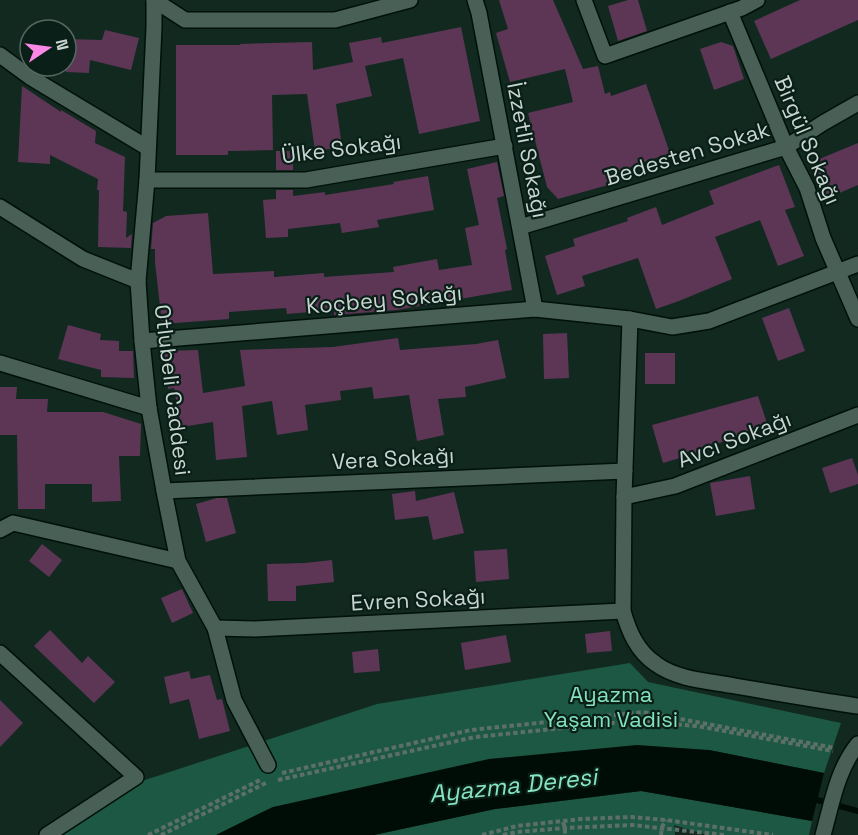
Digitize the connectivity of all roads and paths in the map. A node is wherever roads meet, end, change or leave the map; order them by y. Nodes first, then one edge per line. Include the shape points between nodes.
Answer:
1 (154, 0) edge
2 (410, 0) edge
3 (475, 0) edge
4 (584, 0) edge
5 (757, 0) edge
6 (730, 12) junction
7 (0, 55) edge
8 (858, 104) edge
9 (505, 146) junction
10 (786, 147) junction
11 (148, 148) junction
12 (147, 180) junction
13 (0, 207) edge
14 (520, 227) junction
15 (858, 264) edge
16 (838, 272) junction
17 (138, 281) junction
18 (536, 309) junction
19 (630, 319) junction
20 (858, 319) edge
21 (142, 341) junction
22 (0, 363) edge
23 (149, 408) junction
24 (858, 415) edge
25 (626, 471) junction
26 (164, 491) junction
27 (624, 497) junction
28 (0, 530) edge
29 (178, 561) junction
30 (623, 611) junction
31 (214, 628) junction
32 (0, 653) edge
33 (858, 706) edge
34 (853, 750) edge
35 (271, 772) junction
36 (666, 820) junction
37 (562, 822) junction
38 (662, 827) junction
39 (565, 828) junction
40 (47, 835) edge
41 (148, 835) edge
42 (161, 835) edge
43 (482, 835) edge
44 (503, 835) edge
45 (565, 835) edge
46 (661, 835) edge
47 (725, 835) edge
48 (773, 835) edge
49 (824, 835) edge

1 - 2 street via 185,20 335,20
1 - 11 street, Otlubeli Caddesi
3 - 9 street, İzzetli Sokağı
4 - 6 street via 605,56
5 - 6 street
6 - 10 street, Birgül Sokağı
7 - 11 street
8 - 10 street, Bedesten Sokak
9 - 12 street, Ülke Sokağı via 306,180
9 - 14 street, İzzetli Sokağı
10 - 14 street, Bedesten Sokak
10 - 16 street, Birgül Sokağı via 807,188
11 - 12 street, Otlubeli Caddesi
12 - 17 street, Otlubeli Caddesi
13 - 17 street via 83,259
14 - 18 street, İzzetli Sokağı
15 - 16 street, Koçbey Sokağı
16 - 19 street, Koçbey Sokağı via 709,321 672,327
16 - 20 street, Birgül Sokağı
17 - 21 street, Otlubeli Caddesi
18 - 19 street, Koçbey Sokağı
18 - 21 street, Koçbey Sokağı
19 - 25 street
21 - 23 street, Otlubeli Caddesi
22 - 23 street
23 - 26 street, Otlubeli Caddesi
24 - 27 street, Avcı Sokağı via 675,486
25 - 26 street, Vera Sokağı
25 - 27 street
26 - 29 street, Otlubeli Caddesi
27 - 30 street
28 - 29 street via 13,523
29 - 31 street, Otlubeli Caddesi
30 - 31 street, Evren Sokağı via 255,630
30 - 33 street via 637,645 646,656 671,672
31 - 35 street, Otlubeli Caddesi via 234,700
32 - 40 street via 136,777
34 - 35 path via 643,712 471,730
34 - 42 path via 697,726 632,721 475,737 271,781
34 - 49 street via 841,770
35 - 41 path
36 - 37 path
36 - 38 path
36 - 48 path
37 - 39 path
37 - 43 path via 517,826
38 - 39 path
38 - 46 path
38 - 47 path
39 - 44 path
39 - 45 path

